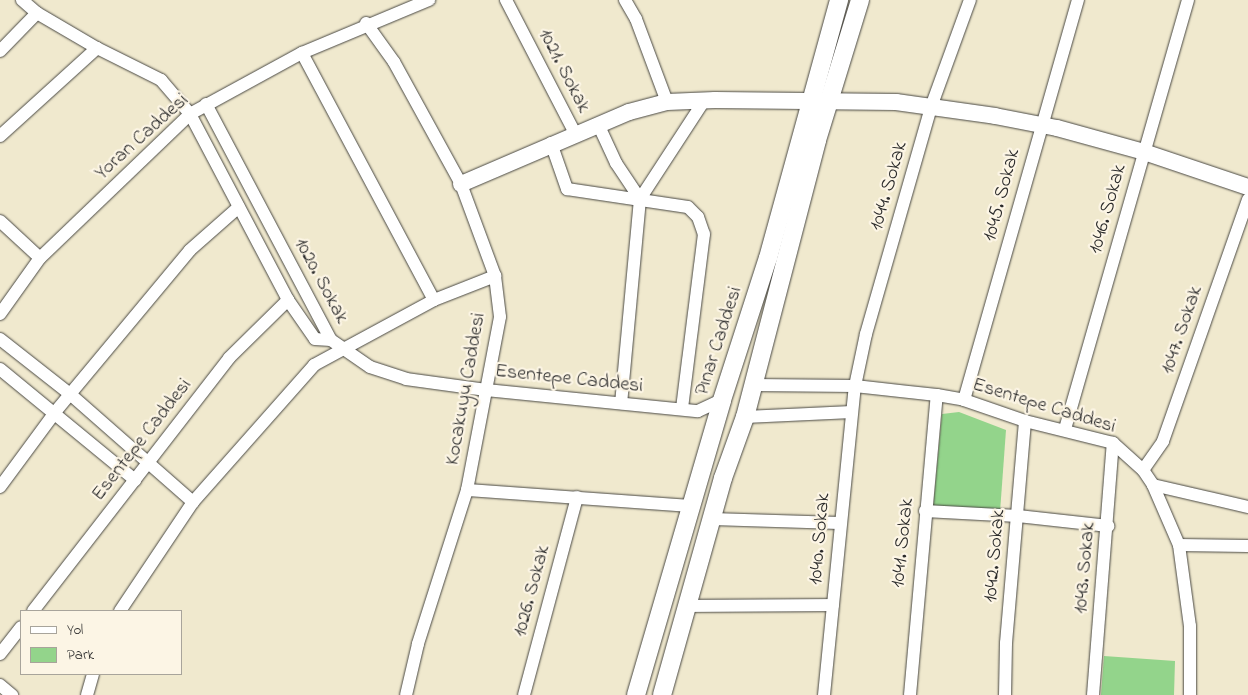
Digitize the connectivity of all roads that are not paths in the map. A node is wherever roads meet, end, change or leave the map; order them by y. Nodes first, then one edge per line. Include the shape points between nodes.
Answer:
1 (22, 0) edge
2 (428, 0) edge
3 (506, 0) edge
4 (625, 0) edge
5 (839, 0) edge
6 (860, 0) edge
7 (970, 0) edge
8 (1078, 0) edge
9 (1188, 0) edge
10 (37, 13) junction
11 (366, 23) junction
12 (97, 48) junction
13 (0, 51) edge
14 (302, 53) junction
15 (704, 100) junction
16 (832, 100) junction
17 (810, 101) junction
18 (667, 102) junction
19 (206, 104) junction
20 (931, 107) junction
21 (190, 114) junction
22 (598, 124) junction
23 (1040, 125) junction
24 (575, 134) junction
25 (0, 136) edge
26 (551, 143) junction
27 (1144, 152) junction
28 (461, 184) junction
29 (1248, 186) edge
30 (640, 199) junction
31 (1248, 199) edge
32 (239, 207) junction
33 (0, 221) edge
34 (40, 258) junction
35 (495, 276) junction
36 (288, 300) junction
37 (434, 300) junction
38 (0, 314) edge
39 (0, 339) edge
40 (331, 340) junction
41 (346, 350) junction
42 (0, 368) edge
43 (753, 385) junction
44 (855, 386) junction
45 (486, 390) junction
46 (70, 394) junction
47 (937, 395) junction
48 (722, 400) junction
49 (964, 400) junction
50 (621, 403) junction
51 (682, 409) junction
52 (56, 411) junction
53 (852, 412) junction
54 (745, 417) junction
55 (1025, 421) junction
56 (1065, 429) junction
57 (1113, 443) junction
58 (149, 463) junction
59 (1143, 470) junction
60 (135, 480) junction
61 (1153, 484) junction
62 (0, 487) edge
63 (467, 490) junction
64 (577, 497) junction
65 (193, 502) junction
66 (691, 506) junction
67 (1248, 507) edge
68 (925, 511) junction
69 (1018, 516) junction
70 (712, 519) junction
71 (839, 523) junction
72 (1108, 526) junction
73 (1179, 545) junction
74 (1248, 546) edge
75 (833, 605) junction
76 (687, 606) junction
77 (34, 610) edge
78 (121, 610) edge
79 (20, 628) edge
80 (0, 654) edge
81 (93, 675) edge
82 (0, 685) edge
83 (12, 695) edge
84 (87, 695) edge
85 (406, 695) edge
86 (524, 695) edge
87 (636, 695) edge
88 (662, 695) edge
89 (824, 695) edge
90 (910, 695) edge
91 (1005, 695) edge
92 (1093, 695) edge
93 (1190, 695) edge

1 - 10 street, 1020. Sokak
2 - 11 street, Yoran Caddesi
3 - 24 street, 1021. Sokak
4 - 18 street via 636,19
5 - 17 main road, Pınar Caddesi
6 - 16 main road, Pınar Caddesi
7 - 20 street, 1044. Sokak
8 - 23 street, 1045. Sokak
9 - 27 street, 1046. Sokak
10 - 12 street, 1020. Sokak
10 - 13 street
11 - 14 street, Yoran Caddesi
11 - 28 street, Kocakuyu Caddesi via 394,62
12 - 21 street, 1020. Sokak via 161,80
12 - 25 street
14 - 19 street, Yoran Caddesi
14 - 37 street
15 - 17 street
15 - 18 street
15 - 30 street
16 - 17 street
16 - 20 street via 896,102
16 - 43 main road, Pınar Caddesi via 817,140
17 - 48 main road, Pınar Caddesi via 768,258
18 - 22 street
19 - 21 street, Yoran Caddesi
19 - 40 street, 1020. Sokak
20 - 23 street
20 - 44 street, 1044. Sokak via 866,334
21 - 32 street, 1020. Sokak
21 - 34 street, Yoran Caddesi
22 - 24 street
22 - 30 street via 616,163
23 - 27 street
23 - 49 street, 1045. Sokak
24 - 26 street
26 - 28 street
26 - 30 street via 567,189
27 - 29 street
27 - 56 street, 1046. Sokak
28 - 35 street, Kocakuyu Caddesi
30 - 50 street
30 - 51 street via 688,207 698,216 704,234
31 - 59 street, 1047. Sokak via 1163,441
32 - 36 street, 1020. Sokak
32 - 46 street via 190,250
33 - 34 street
34 - 38 street, Yoran Caddesi
35 - 37 street
35 - 45 street, Kocakuyu Caddesi via 500,317
36 - 40 street, 1020. Sokak via 315,339
36 - 58 street, Esentepe Caddesi via 229,358
37 - 41 street
39 - 46 street
40 - 41 street, Esentepe Caddesi
41 - 45 street, Esentepe Caddesi via 370,367 406,379
41 - 65 street via 314,365
42 - 52 street
43 - 44 street, Esentepe Caddesi
43 - 48 main road
43 - 54 main road, Pınar Caddesi
44 - 47 street, Esentepe Caddesi
44 - 53 street, 1040. Sokak
45 - 50 street, Esentepe Caddesi
45 - 63 street, Kocakuyu Caddesi
46 - 52 street
46 - 58 street
47 - 49 street, Esentepe Caddesi
47 - 68 street, 1041. Sokak
48 - 51 street, Esentepe Caddesi via 698,411
48 - 54 main road
48 - 66 main road, Pınar Caddesi
49 - 55 street, Esentepe Caddesi
50 - 51 street, Esentepe Caddesi
52 - 60 street
52 - 62 street
53 - 54 street
53 - 71 street, 1040. Sokak
54 - 70 main road, Pınar Caddesi
55 - 56 street, Esentepe Caddesi
55 - 69 street, 1042. Sokak
56 - 57 street, Esentepe Caddesi
57 - 59 street, Esentepe Caddesi
57 - 72 street, 1043. Sokak
58 - 60 street, Esentepe Caddesi
58 - 65 street
59 - 61 street, Esentepe Caddesi
60 - 77 street, Esentepe Caddesi
61 - 67 street
61 - 73 street, Esentepe Caddesi
63 - 64 street
63 - 85 street, Kocakuyu Caddesi via 418,644
64 - 66 street
64 - 86 street, 1026. Sokak
65 - 78 street
66 - 87 main road, Pınar Caddesi
68 - 69 street
68 - 90 street, 1041. Sokak
69 - 72 street
69 - 91 street, 1042. Sokak via 1006,643
70 - 71 street
70 - 76 main road, Pınar Caddesi
71 - 75 street, 1040. Sokak
72 - 92 street, 1043. Sokak
73 - 74 street
73 - 93 street, Esentepe Caddesi via 1190,626
75 - 76 street
75 - 89 street, 1040. Sokak
76 - 88 main road, Pınar Caddesi
79 - 80 street
81 - 84 street
82 - 83 street

